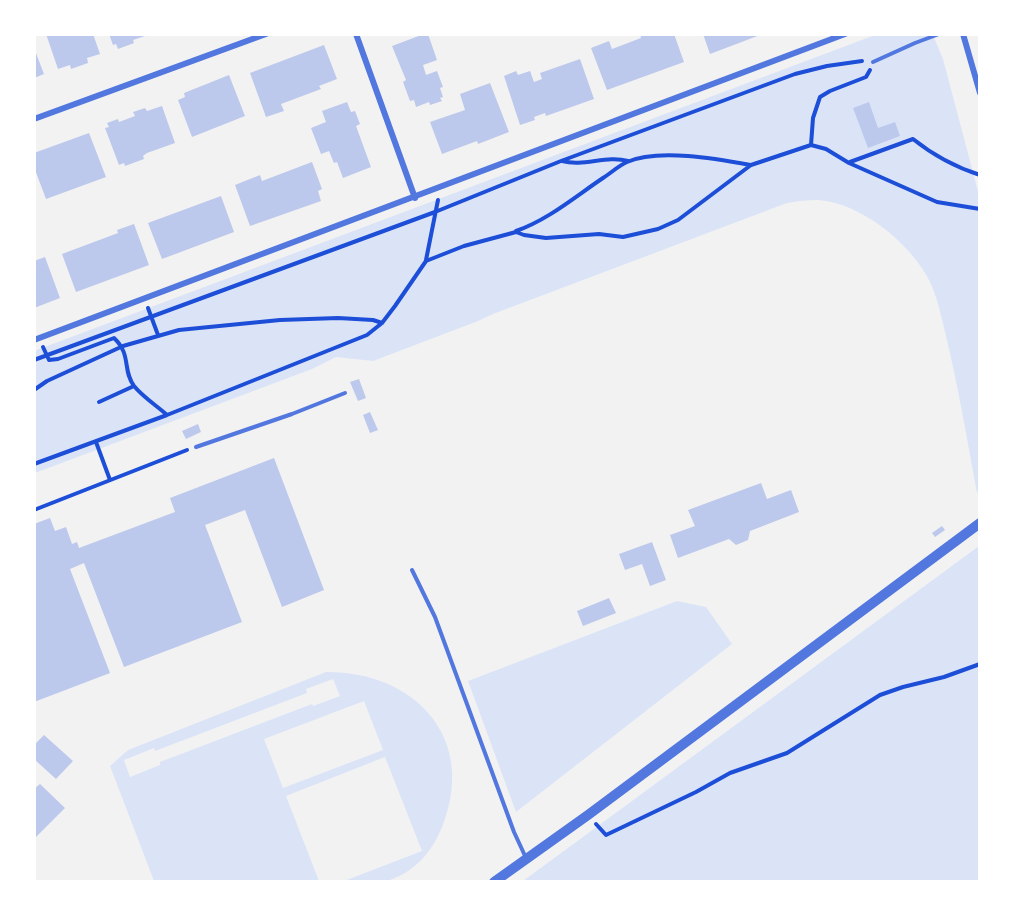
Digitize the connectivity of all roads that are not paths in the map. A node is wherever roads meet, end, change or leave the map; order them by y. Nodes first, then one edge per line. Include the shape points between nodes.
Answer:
1 (266, 34) edge
2 (356, 34) edge
3 (844, 34) edge
4 (939, 34) edge
5 (963, 34) edge
6 (873, 63) road end
7 (980, 93) edge
8 (34, 119) edge
9 (415, 198) junction
10 (37, 339) edge
11 (345, 393) dead end
12 (196, 447) road end
13 (980, 523) edge
14 (412, 570) dead end
15 (526, 858) junction
16 (494, 882) edge

1 - 8 street
2 - 9 street
3 - 9 street
4 - 6 lane
5 - 7 street
9 - 10 street
11 - 12 lane
13 - 15 street
14 - 15 lane via 435,618
15 - 16 street

